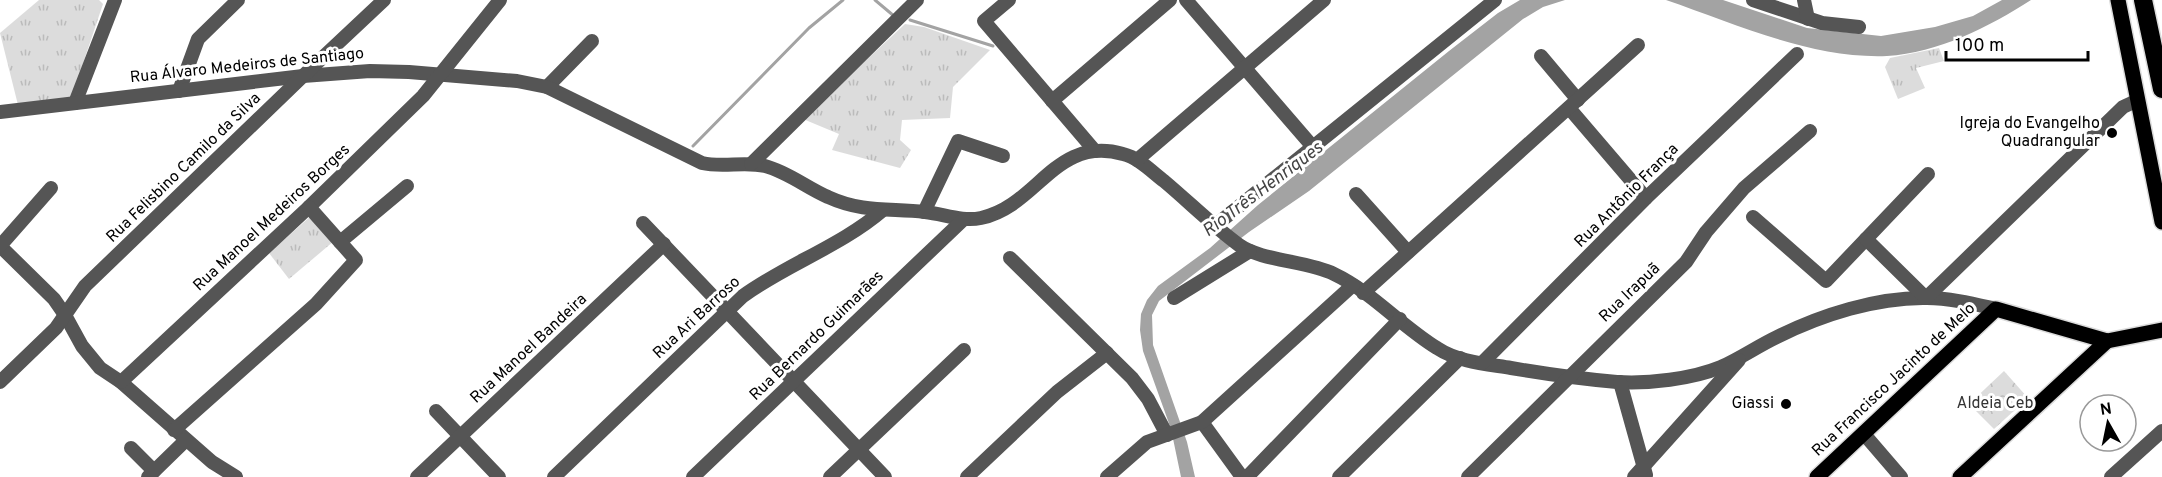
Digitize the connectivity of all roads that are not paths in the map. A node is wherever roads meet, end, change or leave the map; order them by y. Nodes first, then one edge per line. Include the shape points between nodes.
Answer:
1 (115, 0) edge
2 (238, 0) edge
3 (384, 0) edge
4 (500, 0) edge
5 (917, 0) edge
6 (1009, 0) edge
7 (1170, 0) edge
8 (1186, 0) edge
9 (1324, 0) edge
10 (1753, 0) edge
11 (1804, 0) edge
12 (2118, 0) edge
13 (2143, 0) edge
14 (1492, 1) edge
15 (1808, 19) junction
16 (1859, 27) dead end
17 (592, 41) dead end
18 (1638, 45) dead end
19 (1797, 54) dead end
20 (1541, 56) dead end
21 (1245, 68) junction
22 (442, 74) junction
23 (303, 76) junction
24 (548, 87) junction
25 (2162, 89) edge
26 (179, 91) junction
27 (1052, 101) junction
28 (2136, 101) junction
29 (75, 103) junction
30 (1573, 104) junction
31 (0, 112) edge
32 (1810, 131) dead end
33 (1313, 147) junction
34 (1095, 151) junction
35 (1003, 156) dead end
36 (1137, 160) junction
37 (752, 164) junction
38 (1928, 174) dead end
39 (406, 186) dead end
40 (51, 188) dead end
41 (1356, 194) dead end
42 (1646, 198) junction
43 (309, 207) junction
44 (883, 210) junction
45 (924, 212) junction
46 (1753, 217) dead end
47 (2162, 218) edge
48 (964, 219) junction
49 (643, 223) dead end
50 (1219, 227) junction
51 (1866, 239) junction
52 (340, 242) junction
53 (663, 244) junction
54 (0, 246) edge
55 (1244, 248) junction
56 (1408, 252) junction
57 (1010, 258) dead end
58 (1358, 289) junction
59 (1174, 298) dead end
60 (1926, 298) junction
61 (1996, 309) junction
62 (727, 311) junction
63 (65, 315) junction
64 (1400, 319) junction
65 (2162, 330) edge
66 (2107, 341) junction
67 (964, 350) dead end
68 (1107, 353) junction
69 (1743, 356) junction
70 (1460, 358) junction
71 (1482, 363) junction
72 (1567, 377) junction
73 (794, 381) junction
74 (0, 382) edge
75 (121, 382) junction
76 (1620, 382) junction
77 (436, 411) dead end
78 (1197, 425) junction
79 (174, 430) junction
80 (2162, 431) edge
81 (1864, 434) junction
82 (1169, 435) junction
83 (460, 436) junction
84 (186, 440) junction
85 (131, 448) dead end
86 (859, 450) junction
87 (151, 474) edge
88 (1641, 474) edge
89 (236, 477) edge
90 (417, 477) edge
91 (499, 477) edge
92 (554, 477) edge
93 (693, 477) edge
94 (830, 477) edge
95 (885, 477) edge
96 (967, 477) edge
97 (1107, 477) edge
98 (1242, 477) edge
99 (1247, 477) edge
100 (1339, 477) edge
101 (1468, 477) edge
102 (1817, 477) edge
103 (1901, 477) edge
104 (1960, 477) edge
105 (2111, 477) edge

1 - 29 street
2 - 26 street via 198,39
3 - 23 street, Rua Felisbino Camilo da Silva
4 - 22 street, Rua Manoel Medeiros Borges
5 - 37 street
6 - 27 street via 984,21
7 - 27 street
8 - 21 street
9 - 21 street
10 - 15 street
11 - 15 street
12 - 28 main road
13 - 25 highway
14 - 33 street
15 - 16 street
17 - 24 street
18 - 30 street
19 - 42 street, Rua Antônio França
20 - 30 street
21 - 33 street
21 - 36 street
22 - 23 street, Rua Álvaro Medeiros de Santiago via 370,71
22 - 24 street, Rua Álvaro Medeiros de Santiago
22 - 43 street, Rua Manoel Medeiros Borges
23 - 26 street, Rua Álvaro Medeiros de Santiago
23 - 63 street, Rua Felisbino Camilo da Silva via 85,286
24 - 37 street, Rua Álvaro Medeiros de Santiago via 702,163
26 - 29 street, Rua Álvaro Medeiros de Santiago
27 - 34 street
28 - 47 main road
28 - 60 street via 2123,107
29 - 31 street, Rua Álvaro Medeiros de Santiago
30 - 42 street
30 - 56 street
32 - 72 street, Rua Irapuã via 1744,188 1686,262
33 - 50 street
34 - 36 street, Rua Álvaro Medeiros de Santiago via 1121,153
34 - 48 street, Rua Álvaro Medeiros de Santiago via 1065,161 999,212
35 - 45 street via 958,141
36 - 50 street, Rua Álvaro Medeiros de Santiago
37 - 44 street, Rua Álvaro Medeiros de Santiago via 779,171 835,200 858,208
38 - 51 street
39 - 52 street
40 - 54 street
41 - 56 street
42 - 71 street, Rua Antônio França
43 - 52 street
43 - 75 street, Rua Manoel Medeiros Borges
44 - 45 street, Rua Álvaro Medeiros de Santiago
44 - 62 street, Rua Ari Barroso via 765,280
45 - 48 street, Rua Álvaro Medeiros de Santiago
46 - 51 street via 1826,281
48 - 73 street, Rua Bernardo Guimarães
49 - 53 street
50 - 55 street, Rua Álvaro Medeiros de Santiago
51 - 60 street
52 - 79 street via 356,260 316,304
53 - 62 street
53 - 83 street, Rua Manoel Bandeira
54 - 63 street
55 - 58 street, Rua Álvaro Medeiros de Santiago via 1335,274
55 - 59 street
56 - 58 street
57 - 68 street
58 - 64 street, Rua Álvaro Medeiros de Santiago
58 - 78 street
60 - 61 street, Rua Álvaro Medeiros de Santiago
60 - 69 street, Rua Álvaro Medeiros de Santiago via 1886,302 1833,316 1782,335
61 - 66 main road, Rua Álvaro Medeiros de Santiago
61 - 81 main road, Rua Francisco Jacinto de Melo
62 - 73 street
62 - 92 street, Rua Ari Barroso
63 - 74 street, Rua Felisbino Camilo da Silva
63 - 75 street via 90,357
64 - 70 street, Rua Álvaro Medeiros de Santiago via 1436,348
64 - 99 street
65 - 66 main road, Rua Álvaro Medeiros de Santiago
66 - 104 main road
67 - 86 street
68 - 82 street via 1141,388
68 - 96 street via 1049,399
69 - 76 street, Rua Álvaro Medeiros de Santiago via 1699,373
69 - 88 street
70 - 71 street, Rua Álvaro Medeiros de Santiago
70 - 100 street
71 - 72 street, Rua Álvaro Medeiros de Santiago
72 - 76 street, Rua Álvaro Medeiros de Santiago
72 - 101 street, Rua Irapuã
73 - 86 street
73 - 93 street, Rua Bernardo Guimarães
75 - 79 street
76 - 88 street
77 - 83 street
78 - 82 street
78 - 98 street
79 - 84 street
80 - 105 street
81 - 102 main road, Rua Francisco Jacinto de Melo
81 - 103 street
82 - 97 street via 1141,446
83 - 90 street, Rua Manoel Bandeira
83 - 91 street
84 - 87 street
84 - 89 street
85 - 87 street
86 - 94 street
86 - 95 street

